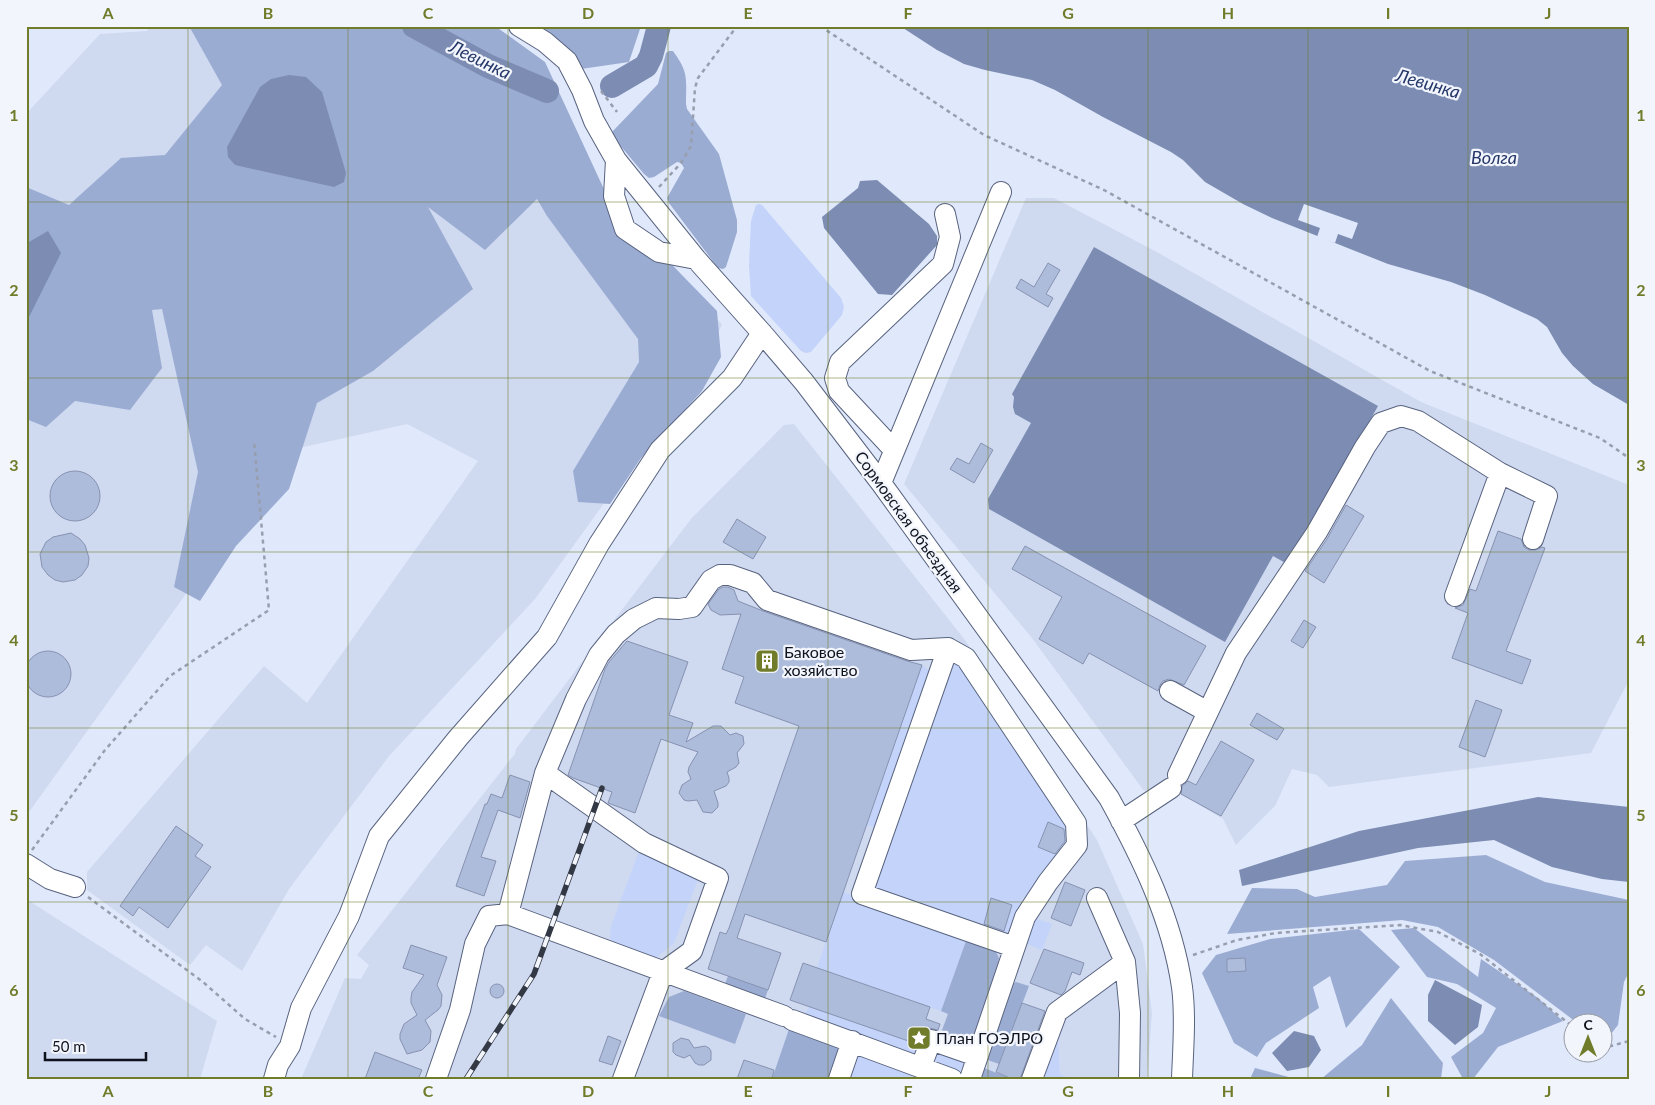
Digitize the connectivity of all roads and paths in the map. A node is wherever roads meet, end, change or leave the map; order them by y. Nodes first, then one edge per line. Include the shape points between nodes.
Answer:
1 (519, 26) edge
2 (737, 26) edge
3 (820, 26) edge
4 (600, 89) dead end
5 (617, 112) dead end
6 (616, 160) junction
7 (1001, 192) dead end
8 (648, 199) junction
9 (945, 214) dead end
10 (696, 259) junction
11 (762, 333) junction
12 (254, 440) dead end
13 (894, 450) junction
14 (1629, 458) edge
15 (1500, 474) junction
16 (881, 483) junction
17 (1533, 539) dead end
18 (1455, 596) dead end
19 (948, 648) junction
20 (1170, 691) dead end
21 (1208, 712) junction
22 (546, 773) junction
23 (1121, 821) junction
24 (29, 857) edge
25 (75, 888) joint
26 (1096, 898) dead end
27 (508, 914) junction
28 (1014, 947) junction
29 (1177, 960) junction
30 (1125, 962) junction
31 (663, 972) junction
32 (1562, 1018) edge
33 (1629, 1040) edge
34 (852, 1042) junction
35 (290, 1046) junction
36 (1612, 1046) edge
37 (977, 1056) junction
38 (921, 1067) junction
39 (274, 1079) edge
40 (436, 1079) edge
41 (623, 1079) edge
42 (839, 1079) edge
43 (952, 1079) edge
44 (970, 1079) edge
45 (1032, 1079) edge
46 (1129, 1079) edge
47 (1182, 1079) edge

1 - 6 street, Сормовская объездная via 567,61 594,122
2 - 8 path via 698,78 692,146 673,173
3 - 14 path via 984,135 1104,190 1430,371 1600,438
4 - 5 path
6 - 8 street, Сормовская объездная
6 - 10 street via 614,196 625,229 659,252
7 - 13 street
8 - 10 street, Сормовская объездная
9 - 13 street via 950,236 943,264 840,362 835,378 839,391
10 - 11 street, Сормовская объездная
11 - 16 street, Сормовская объездная
11 - 35 street via 732,378 660,450 598,544 547,637 458,738 379,836 349,916 301,1008
12 - 24 path via 268,610 170,676 105,750
13 - 16 street
15 - 17 street via 1547,496
15 - 18 street
15 - 21 street via 1418,421 1401,416 1381,423 1317,532 1236,654
16 - 23 street, Сормовская объездная via 1109,798
19 - 22 street via 911,650 767,600 753,583 720,575 711,580 692,607 656,608 634,619 616,634 599,655 576,699
19 - 28 street via 966,658 1076,823 1077,845 1025,917
19 - 28 street via 862,894
20 - 21 street
21 - 23 street via 1175,781
22 - 27 street
22 - 31 street via 644,843 718,878 692,951
23 - 29 street, Сормовская объездная via 1154,888 1171,933
24 - 25 street via 50,879
25 - 35 path via 203,982 245,1019
26 - 30 street
27 - 31 street
27 - 40 street via 489,916 475,944 460,1010
28 - 37 street
29 - 32 path via 1237,940 1276,933 1400,925 1438,932 1480,954
29 - 47 street, Сормовская объездная via 1184,1016
30 - 45 street via 1057,1012
30 - 46 street via 1130,1013
31 - 34 street
31 - 41 street
33 - 36 path
34 - 38 street
34 - 42 street
35 - 39 street via 278,1065
37 - 38 street via 931,1040
37 - 44 street
38 - 43 street

